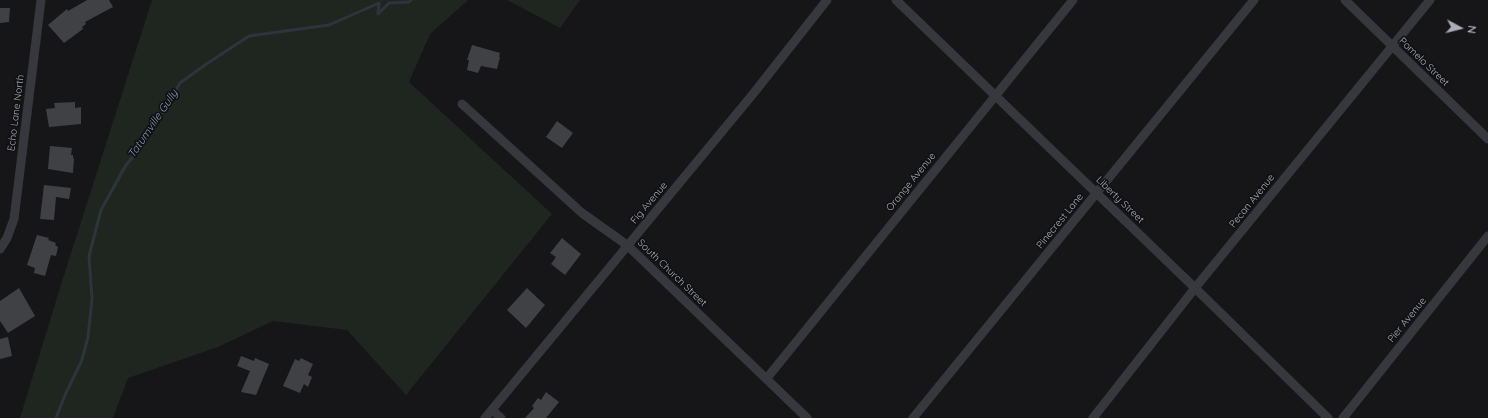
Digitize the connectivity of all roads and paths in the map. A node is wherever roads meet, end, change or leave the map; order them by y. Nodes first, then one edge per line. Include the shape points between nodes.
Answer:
1 (40, 0) edge
2 (827, 0) edge
3 (896, 0) edge
4 (1073, 0) edge
5 (1254, 0) edge
6 (1345, 0) edge
7 (1430, 0) edge
8 (1392, 46) junction
9 (995, 95) junction
10 (462, 104) dead end
11 (1488, 139) edge
12 (1097, 193) junction
13 (1488, 236) edge
14 (628, 245) junction
15 (0, 249) edge
16 (1195, 288) junction
17 (767, 378) junction
18 (492, 410) junction
19 (485, 418) edge
20 (500, 418) edge
21 (807, 418) edge
22 (913, 418) edge
23 (1093, 418) edge
24 (1328, 418) edge
25 (1343, 418) edge

1 - 15 street, Echo Lane North via 14,219
2 - 14 street, Fig Avenue
3 - 9 street, Liberty Street
4 - 9 street, Orange Avenue
5 - 12 street, Pinecrest Lane
6 - 8 street, Pomelo Street
7 - 8 street, Pecan Avenue
8 - 11 street, Pomelo Street
8 - 16 street, Pecan Avenue
9 - 12 street, Liberty Street
9 - 17 street, Orange Avenue
10 - 14 street, South Church Street via 582,213
12 - 16 street, Liberty Street
12 - 22 street, Pinecrest Lane
13 - 25 street, Pier Avenue
14 - 17 street, South Church Street
14 - 18 street, Fig Avenue
16 - 23 street, Pecan Avenue
16 - 24 street, Liberty Street
17 - 21 street, South Church Street
18 - 19 street, Fig Avenue
18 - 20 street

